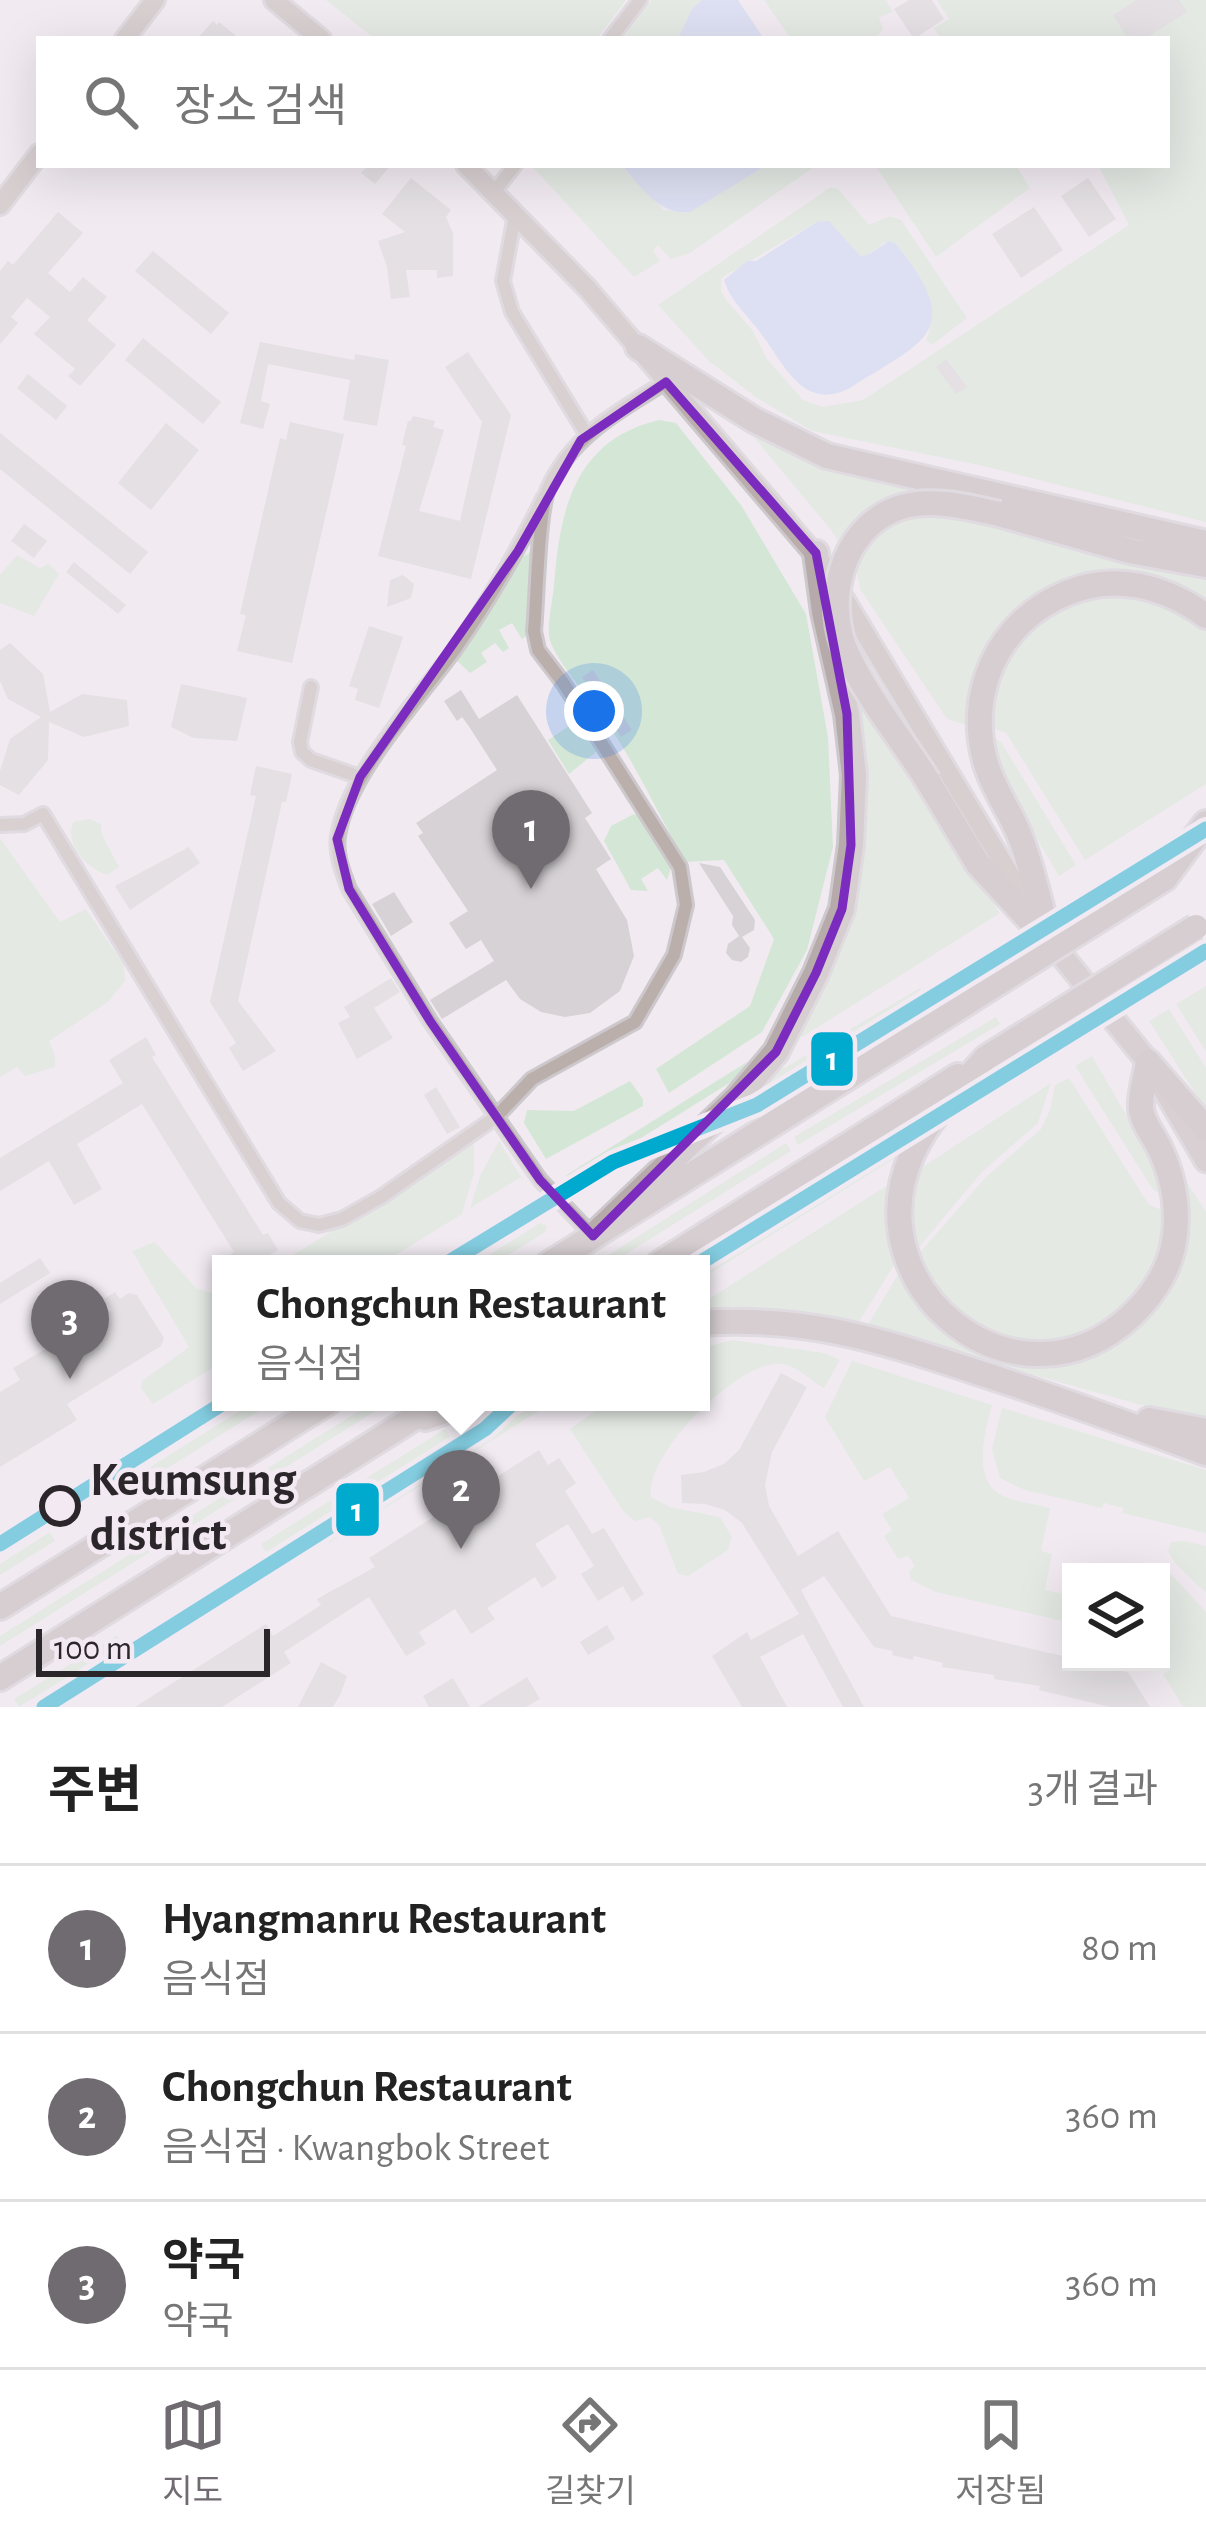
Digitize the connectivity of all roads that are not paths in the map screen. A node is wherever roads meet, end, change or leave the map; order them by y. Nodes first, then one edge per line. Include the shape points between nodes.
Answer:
1 (155, 0) edge
2 (274, 0) edge
3 (640, 0) edge
4 (127, 36) edge
5 (317, 36) edge
6 (612, 36) edge
7 (36, 158) edge
8 (469, 168) edge
9 (513, 168) edge
10 (494, 192) junction
11 (0, 205) edge
12 (515, 213) junction
13 (638, 346) junction
14 (666, 382) junction
15 (586, 435) junction
16 (547, 491) junction
17 (1206, 543) edge
18 (816, 553) junction
19 (1206, 565) edge
20 (1206, 616) edge
21 (310, 687) dead end
22 (360, 777) junction
23 (1206, 823) edge
24 (0, 825) edge
25 (1206, 852) edge
26 (1165, 878) junction
27 (1201, 924) edge
28 (1050, 941) junction
29 (986, 1058) junction
30 (1148, 1062) junction
31 (496, 1117) junction
32 (1200, 1121) edge
33 (1206, 1161) edge
34 (593, 1236) junction
35 (563, 1255) edge
36 (672, 1255) edge
37 (710, 1322) edge
38 (314, 1411) edge
39 (424, 1411) edge
40 (444, 1411) edge
41 (1099, 1412) junction
42 (400, 1426) junction
43 (1206, 1431) edge
44 (1206, 1454) edge
45 (0, 1607) edge
46 (0, 1678) edge

1 - 4 street
2 - 5 street
3 - 6 street
7 - 11 street
8 - 10 street
9 - 10 street
10 - 12 street
12 - 13 street
12 - 15 street via 503,281 512,313
13 - 14 street
13 - 17 highway via 827,456
14 - 15 street
14 - 18 street
15 - 16 street
16 - 22 street via 459,643
16 - 31 street via 538,650 680,867 686,905 674,955 635,1022 532,1078
18 - 28 street
18 - 34 highway via 854,776 842,909 776,1052
19 - 28 highway, bridge via 930,503 872,523 841,572 836,599 848,656 978,864
20 - 28 highway via 1163,590 1083,586 1034,609 989,667 979,736 1023,844
21 - 22 street via 302,752
22 - 31 street via 337,838 341,870
23 - 26 highway
24 - 31 street via 43,814 279,1203 300,1222 342,1220
25 - 26 highway
26 - 34 highway, bridge
27 - 29 highway, bridge
28 - 30 main road
29 - 30 highway via 930,1120 912,1156 901,1214 907,1258 917,1287 984,1344 1050,1355 1098,1343 1123,1323 1146,1302 1173,1247 1172,1181 1140,1111
29 - 36 highway
30 - 32 highway
30 - 33 main road
31 - 34 street
34 - 35 highway
37 - 41 highway via 749,1319 857,1333
38 - 45 highway
39 - 42 highway
40 - 42 highway
41 - 43 highway
41 - 44 highway
42 - 46 highway

